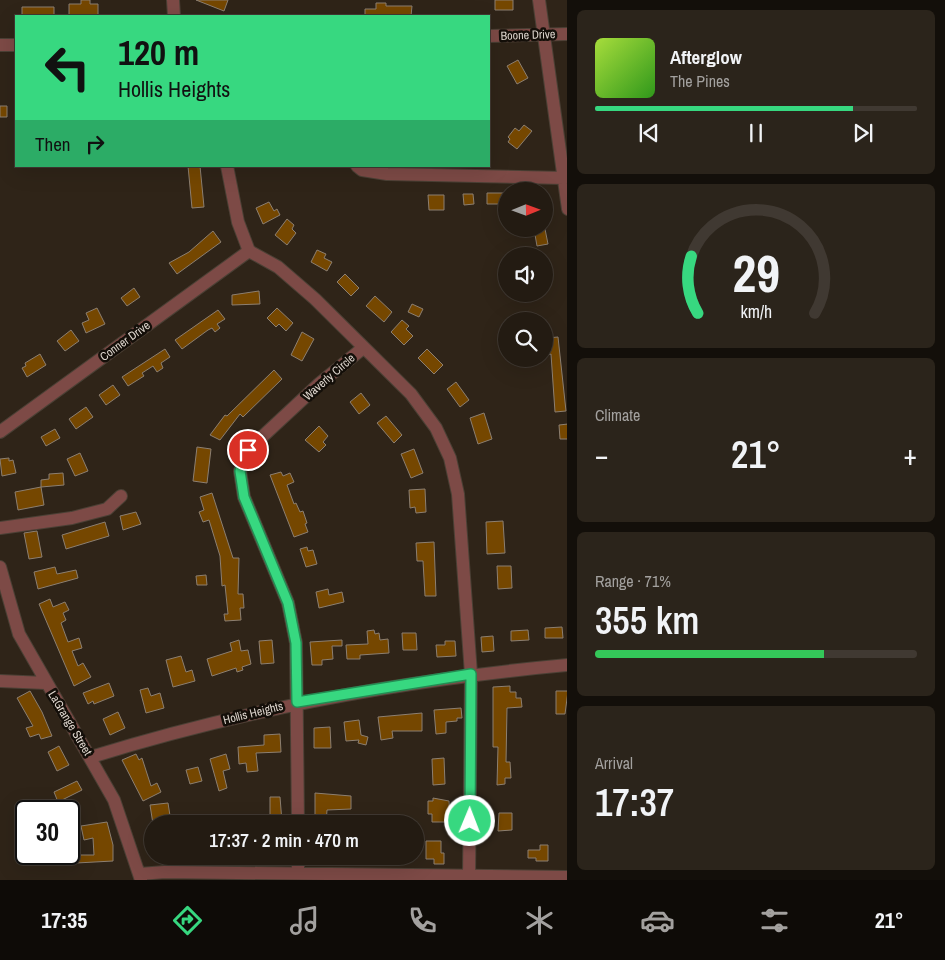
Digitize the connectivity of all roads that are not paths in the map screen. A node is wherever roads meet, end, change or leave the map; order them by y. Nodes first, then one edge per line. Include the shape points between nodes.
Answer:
1 (173, 0) edge
2 (540, 0) edge
3 (174, 15) edge
4 (567, 34) edge
5 (544, 35) junction
6 (490, 36) edge
7 (0, 45) edge
8 (15, 45) edge
9 (227, 167) edge
10 (358, 167) edge
11 (564, 178) junction
12 (567, 201) edge
13 (249, 251) junction
14 (363, 348) junction
15 (0, 432) edge
16 (121, 496) dead end
17 (0, 528) edge
18 (0, 567) edge
19 (567, 665) edge
20 (471, 674) junction
21 (0, 681) edge
22 (45, 683) junction
23 (297, 702) junction
24 (91, 757) junction
25 (298, 815) edge
26 (141, 877) edge
27 (298, 877) edge
28 (567, 877) edge
29 (469, 878) edge

1 - 3 street
2 - 5 street
4 - 5 street, Boone Drive
5 - 6 street, Boone Drive
5 - 11 street
7 - 8 street
9 - 13 street via 238,222
10 - 11 street via 387,174
11 - 12 street
13 - 14 street via 278,267
13 - 15 street, Conner Drive
14 - 20 street, Waverly Circle via 411,394 436,428 450,458 458,494
14 - 23 street, Waverly Circle via 248,450 240,471 244,497 288,603 296,643
16 - 17 street via 107,509 72,518
18 - 22 street, LaGrange Street via 19,634
19 - 20 street, Hollis Heights
20 - 23 street, Hollis Heights
20 - 29 street, Waverly Circle
21 - 22 street
22 - 24 street, LaGrange Street
23 - 24 street, Hollis Heights via 154,737
23 - 25 street, Waverly Circle
24 - 26 street, LaGrange Street via 117,807
26 - 27 street via 165,872
27 - 29 street
28 - 29 street

